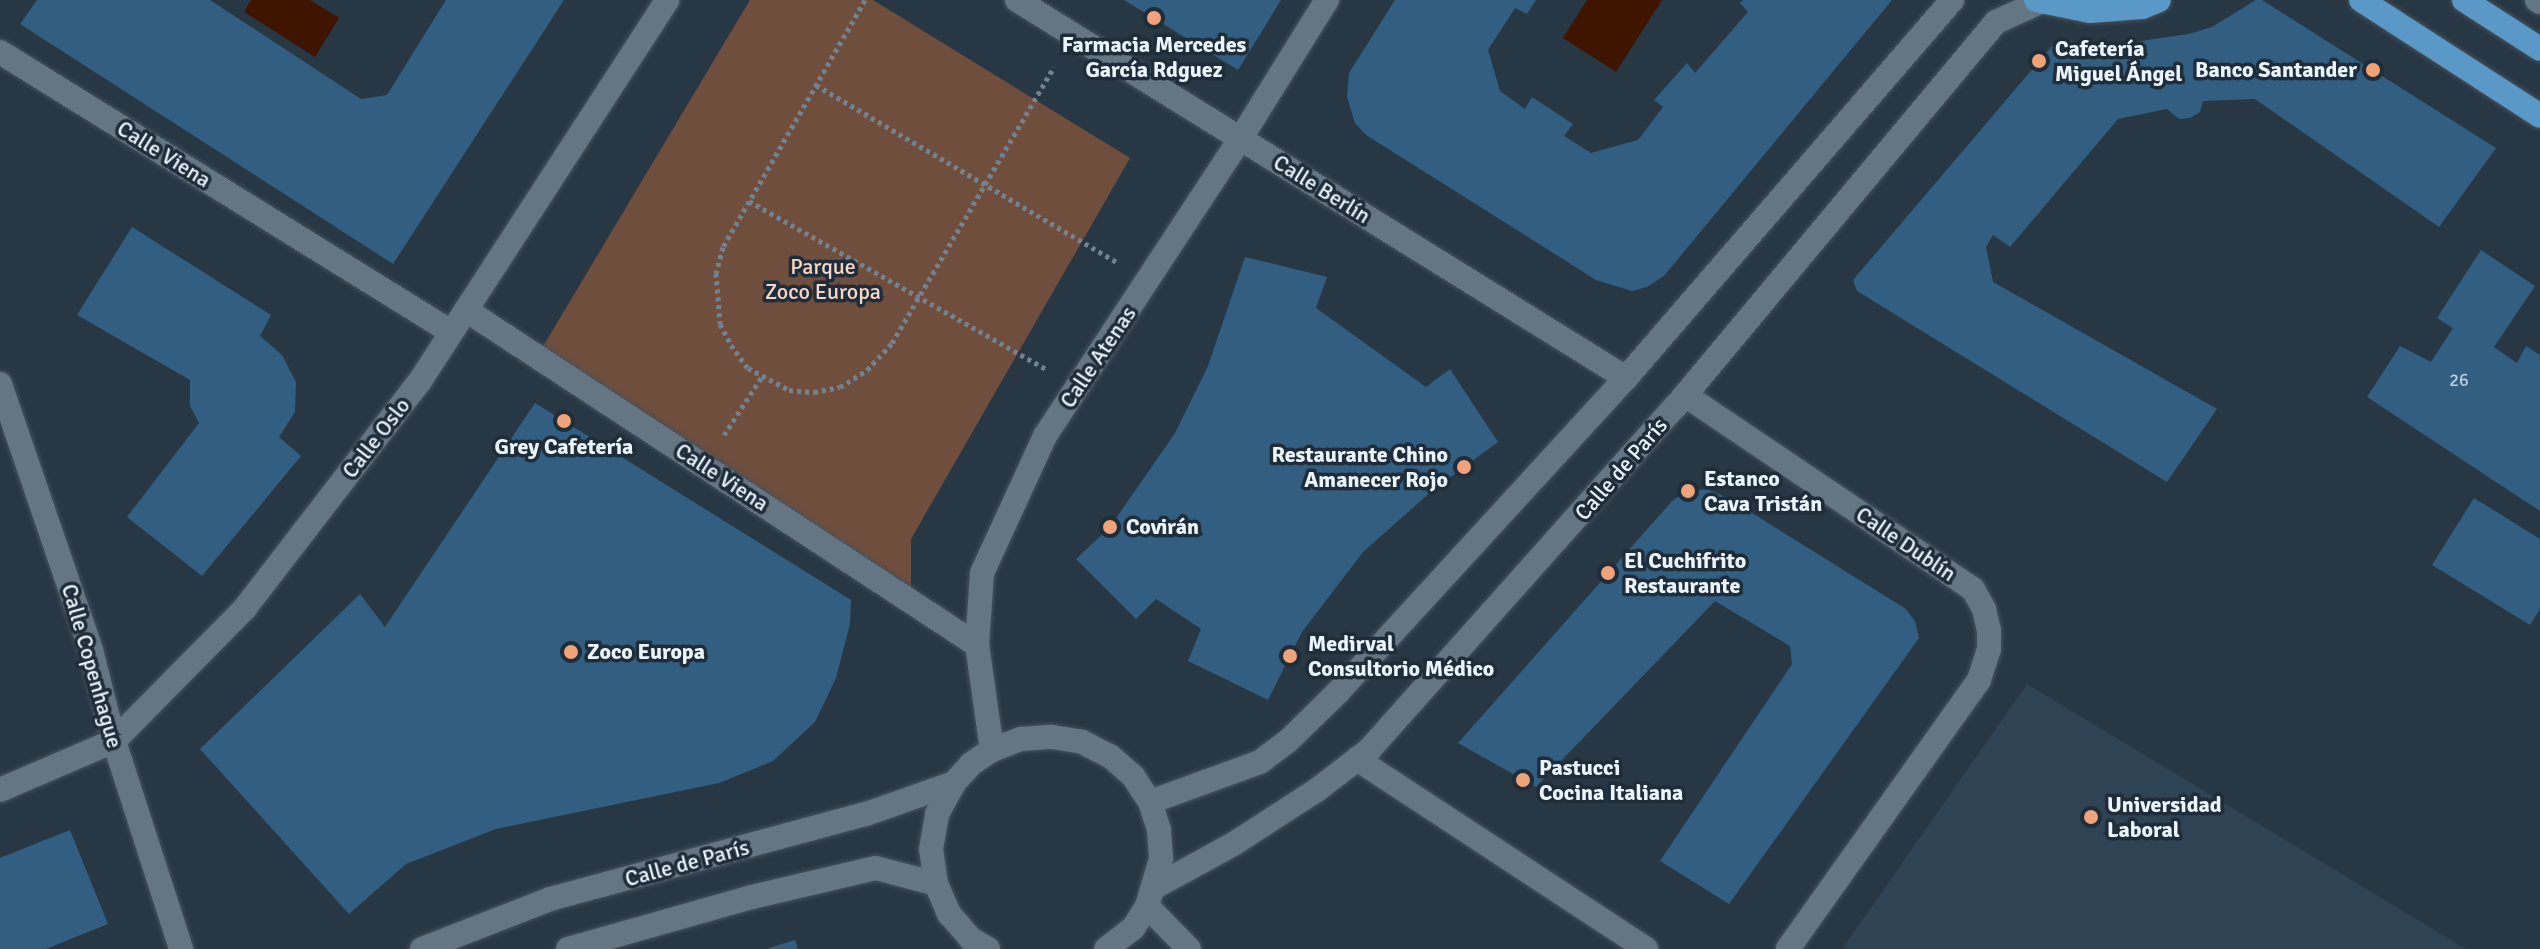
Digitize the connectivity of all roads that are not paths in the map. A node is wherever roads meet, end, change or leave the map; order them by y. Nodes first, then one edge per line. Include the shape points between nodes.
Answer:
1 (667, 0) edge
2 (1017, 0) edge
3 (1327, 0) edge
4 (1952, 0) edge
5 (2159, 0) edge
6 (2361, 0) edge
7 (2464, 0) edge
8 (2038, 1) edge
9 (2540, 49) edge
10 (0, 52) edge
11 (2540, 116) edge
12 (1241, 138) junction
13 (466, 310) junction
14 (451, 332) junction
15 (1626, 378) junction
16 (0, 384) edge
17 (1685, 395) junction
18 (977, 645) junction
19 (114, 741) junction
20 (992, 750) junction
21 (1357, 759) junction
22 (954, 783) junction
23 (0, 790) edge
24 (1150, 802) junction
25 (936, 884) junction
26 (1151, 896) junction
27 (181, 949) edge
28 (422, 949) edge
29 (568, 949) edge
30 (988, 949) edge
31 (1106, 949) edge
32 (1189, 949) edge
33 (1646, 949) edge
34 (1788, 949) edge

1 - 13 street, Calle Oslo
2 - 12 street, Calle Berlín
3 - 12 street, Calle Atenas
4 - 15 street
5 - 8 main road via 2142,7 2090,11
6 - 11 main road
7 - 9 main road
8 - 17 street, Calle de París via 1996,22
10 - 14 street, Calle Viena
12 - 15 street, Calle Berlín
12 - 18 street, Calle Atenas via 1045,436 982,573
13 - 14 street, Calle Oslo
13 - 18 street, Calle Viena
14 - 19 street, Calle Oslo via 420,381 245,608
15 - 24 street via 1404,624 1288,741 1260,762
16 - 19 street, Calle Copenhague via 91,650
17 - 21 street, Calle de París
17 - 34 street, Calle Dublín via 1973,589 1989,630 1979,680
18 - 20 street, Calle Atenas
19 - 23 street, Calle Oslo
19 - 27 street, Calle Copenhague
20 - 22 street
20 - 24 street via 1021,739 1082,742 1133,776
21 - 26 street, Calle de París
21 - 33 street
22 - 25 street via 937,814
22 - 28 street, Calle de París via 866,814 550,899
24 - 26 street via 1160,844
25 - 29 street via 876,868
25 - 30 street via 949,914
26 - 31 street via 1133,928
26 - 32 street

